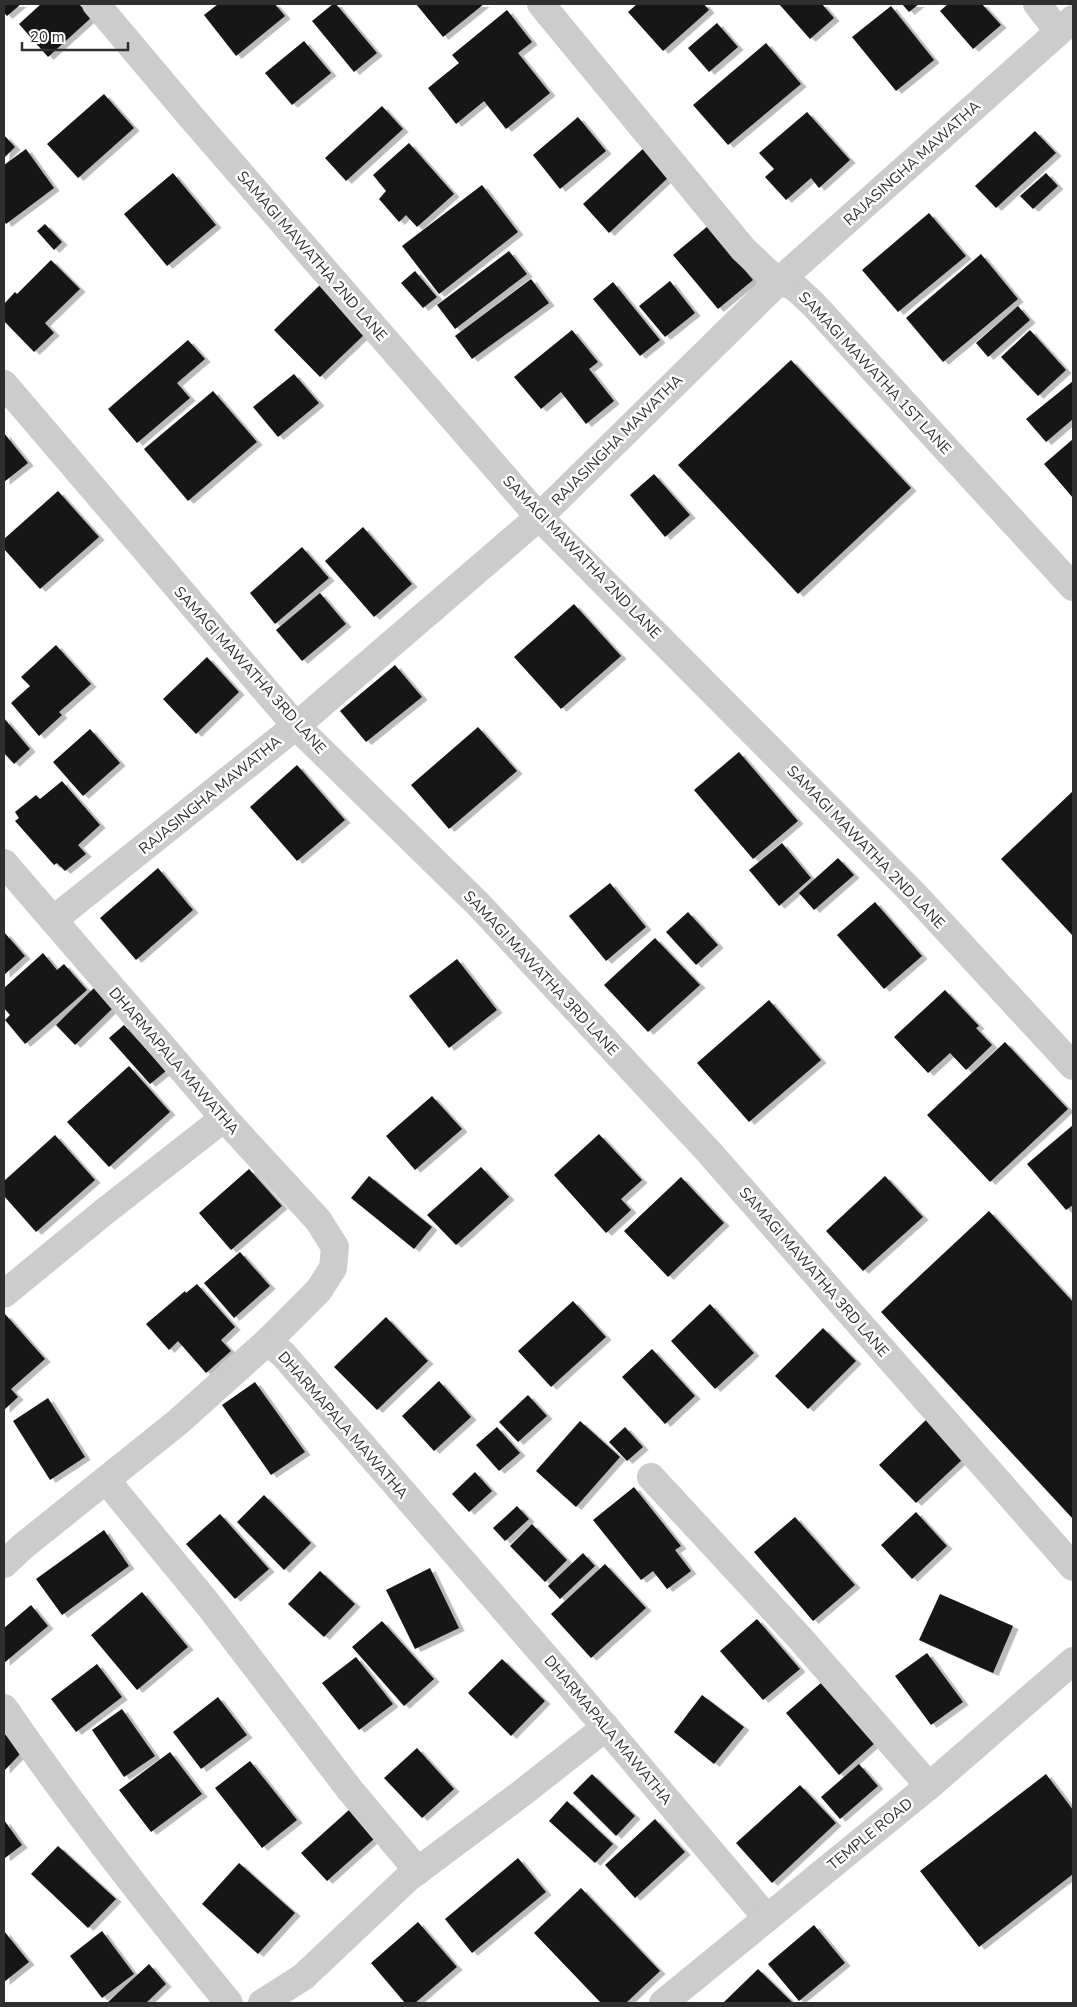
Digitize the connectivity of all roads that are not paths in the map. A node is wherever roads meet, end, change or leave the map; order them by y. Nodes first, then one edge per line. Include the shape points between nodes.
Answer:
1 (96, 4) edge
2 (541, 4) edge
3 (1037, 4) edge
4 (1066, 25) edge
5 (778, 282) junction
6 (4, 384) edge
7 (539, 517) junction
8 (1073, 587) edge
9 (296, 726) junction
10 (4, 864) edge
11 (53, 920) junction
12 (1073, 1066) edge
13 (224, 1118) junction
14 (6, 1288) edge
15 (267, 1342) junction
16 (651, 1477) dead end
17 (106, 1480) junction
18 (4, 1564) edge
19 (1073, 1567) edge
20 (1073, 1661) edge
21 (4, 1708) edge
22 (606, 1726) junction
23 (929, 1786) junction
24 (418, 1871) junction
25 (767, 1918) junction
26 (228, 2003) edge
27 (262, 2003) edge
28 (663, 2003) edge

1 - 7 street, SAMAGI MAWATHA 2ND LANE
2 - 5 street, SAMAGI MAWATHA 1ST LANE via 743,250
3 - 4 street
4 - 5 street, RAJASINGHA MAWATHA
5 - 7 street, RAJASINGHA MAWATHA
5 - 8 street, SAMAGI MAWATHA 1ST LANE via 798,290 814,305
6 - 9 street, SAMAGI MAWATHA 3RD LANE
7 - 9 street, RAJASINGHA MAWATHA
7 - 12 street, SAMAGI MAWATHA 2ND LANE via 913,893
9 - 11 street, RAJASINGHA MAWATHA
9 - 19 street, SAMAGI MAWATHA 3RD LANE via 479,905 708,1151
10 - 11 street, DHARMAPALA MAWATHA
11 - 13 street, DHARMAPALA MAWATHA
13 - 14 street
13 - 15 street, DHARMAPALA MAWATHA via 318,1220 335,1247 333,1268 319,1290
15 - 17 street via 178,1422
15 - 22 street, DHARMAPALA MAWATHA via 289,1362
16 - 23 street
17 - 18 street
17 - 24 street via 208,1603 350,1790
20 - 23 street, TEMPLE ROAD
21 - 26 street via 54,1781
22 - 24 street
22 - 25 street, DHARMAPALA MAWATHA
23 - 25 street, TEMPLE ROAD
24 - 27 street via 304,1977
25 - 28 street, TEMPLE ROAD

